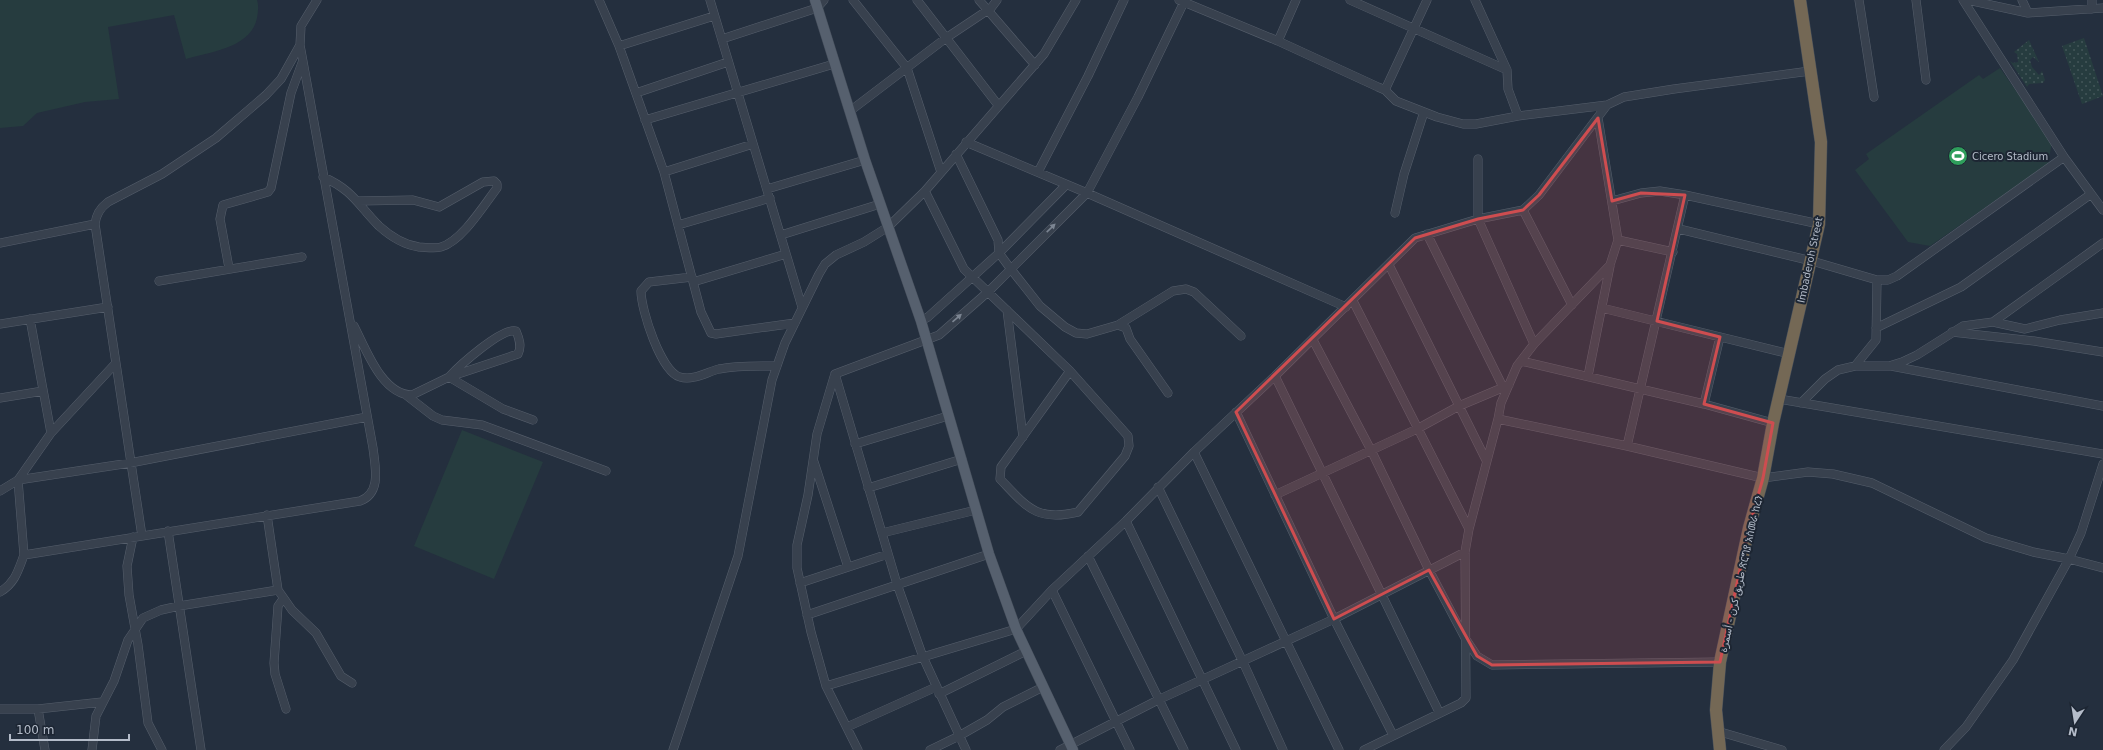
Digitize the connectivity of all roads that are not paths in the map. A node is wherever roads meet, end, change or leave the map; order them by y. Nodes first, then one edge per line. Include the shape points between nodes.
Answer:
1 (317, 0) edge
2 (599, 0) edge
3 (710, 0) edge
4 (853, 0) edge
5 (917, 0) edge
6 (979, 0) edge
7 (997, 0) edge
8 (1076, 0) edge
9 (1124, 0) edge
10 (1296, 0) edge
11 (1350, 0) edge
12 (1427, 0) edge
13 (1475, 0) edge
14 (1800, 0) edge
15 (1859, 0) edge
16 (1916, 0) edge
17 (1963, 0) edge
18 (1968, 0) edge
19 (2022, 0) edge
20 (2092, 0) edge
21 (1183, 1) edge
22 (818, 3) edge
23 (2103, 8) edge
24 (2092, 9) junction
25 (986, 10) junction
26 (2028, 14) junction
27 (714, 16) junction
28 (1414, 28) junction
29 (946, 38) junction
30 (722, 39) junction
31 (1278, 41) junction
32 (300, 45) junction
33 (619, 46) junction
34 (303, 62) junction
35 (728, 62) junction
36 (834, 64) junction
37 (1035, 65) junction
38 (907, 68) junction
39 (1507, 70) junction
40 (1810, 71) junction
41 (1926, 80) dead end
42 (1384, 90) junction
43 (636, 92) junction
44 (738, 92) junction
45 (1874, 96) dead end
46 (998, 105) junction
47 (1607, 105) junction
48 (850, 111) junction
49 (1424, 112) junction
50 (1518, 116) junction
51 (1598, 118) junction
52 (645, 120) junction
53 (966, 142) junction
54 (753, 144) junction
55 (956, 154) junction
56 (2064, 157) junction
57 (1478, 159) dead end
58 (865, 160) junction
59 (664, 172) junction
60 (941, 172) junction
61 (1038, 172) junction
62 (323, 177) junction
63 (1066, 185) junction
64 (767, 189) junction
65 (925, 190) junction
66 (1087, 193) junction
67 (2091, 194) junction
68 (1685, 195) junction
69 (770, 198) junction
70 (358, 201) junction
71 (1612, 202) junction
72 (880, 204) junction
73 (1523, 210) junction
74 (2103, 210) edge
75 (1395, 213) dead end
76 (1478, 219) junction
77 (95, 224) junction
78 (1819, 224) junction
79 (678, 225) junction
80 (888, 227) junction
81 (1679, 229) junction
82 (1427, 234) junction
83 (781, 235) junction
84 (1618, 240) junction
85 (0, 243) edge
86 (2103, 244) edge
87 (1673, 252) junction
88 (999, 253) junction
89 (786, 254) junction
90 (302, 257) dead end
91 (1812, 261) junction
92 (1389, 265) junction
93 (1610, 265) junction
94 (229, 268) junction
95 (1010, 268) junction
96 (971, 278) junction
97 (692, 280) junction
98 (1877, 280) junction
99 (159, 281) dead end
100 (989, 291) junction
101 (1353, 301) junction
102 (1572, 305) junction
103 (108, 307) junction
104 (802, 307) junction
105 (1346, 308) junction
106 (1602, 308) junction
107 (1007, 310) junction
108 (2103, 313) edge
109 (30, 319) junction
110 (351, 319) junction
111 (921, 320) junction
112 (1656, 321) junction
113 (1993, 322) junction
114 (795, 323) junction
115 (0, 324) edge
116 (1118, 325) junction
117 (1876, 328) junction
118 (1952, 332) junction
119 (1241, 336) dead end
120 (1720, 337) junction
121 (926, 340) junction
122 (1313, 340) junction
123 (1534, 344) junction
124 (2103, 352) edge
125 (1790, 354) junction
126 (1521, 361) junction
127 (115, 364) junction
128 (777, 366) junction
129 (1855, 366) junction
130 (1888, 366) junction
131 (1070, 371) junction
132 (834, 376) junction
133 (1275, 376) junction
134 (1588, 376) junction
135 (449, 377) junction
136 (1506, 386) junction
137 (1641, 390) junction
138 (43, 391) junction
139 (1168, 392) dead end
140 (406, 395) junction
141 (0, 398) edge
142 (1779, 399) junction
143 (1801, 403) junction
144 (1704, 404) junction
145 (1459, 406) junction
146 (2103, 406) edge
147 (1236, 412) junction
148 (948, 416) junction
149 (367, 417) junction
150 (1498, 419) junction
151 (533, 420) dead end
152 (1773, 423) junction
153 (1417, 429) junction
154 (51, 433) junction
155 (1023, 437) junction
156 (855, 444) junction
157 (1627, 446) junction
158 (1371, 450) junction
159 (1194, 452) junction
160 (2103, 454) edge
161 (962, 459) junction
162 (813, 460) junction
163 (1486, 460) junction
164 (130, 463) junction
165 (2103, 464) edge
166 (606, 471) dead end
167 (1322, 473) junction
168 (1764, 478) junction
169 (18, 480) junction
170 (1158, 487) junction
171 (868, 488) junction
172 (0, 491) edge
173 (1275, 495) junction
174 (976, 510) junction
175 (267, 515) junction
176 (1126, 521) junction
177 (1469, 528) junction
178 (168, 531) junction
179 (882, 533) junction
180 (142, 536) junction
181 (133, 537) junction
182 (1465, 552) junction
183 (888, 554) junction
184 (989, 554) junction
185 (24, 555) junction
186 (1088, 556) junction
187 (2069, 559) junction
188 (848, 567) junction
189 (2103, 568) edge
190 (1429, 570) junction
191 (800, 583) junction
192 (897, 584) junction
193 (278, 590) junction
194 (1052, 590) junction
195 (0, 592) edge
196 (1382, 595) junction
197 (283, 599) junction
198 (179, 606) junction
199 (807, 615) junction
200 (1334, 619) junction
201 (135, 628) junction
202 (1016, 629) junction
203 (1465, 638) junction
204 (1286, 641) junction
205 (1026, 651) junction
206 (923, 657) junction
207 (1243, 662) junction
208 (1720, 662) junction
209 (1202, 680) junction
210 (352, 683) dead end
211 (826, 686) junction
212 (1043, 687) junction
213 (938, 691) junction
214 (1160, 699) junction
215 (102, 702) junction
216 (0, 709) edge
217 (38, 709) junction
218 (286, 709) dead end
219 (1439, 712) junction
220 (1117, 722) junction
221 (847, 727) junction
222 (1717, 731) junction
223 (1393, 735) junction
224 (959, 736) junction
225 (1072, 747) edge
226 (45, 750) edge
227 (92, 750) edge
228 (162, 750) edge
229 (201, 750) edge
230 (673, 750) edge
231 (858, 750) edge
232 (930, 750) edge
233 (966, 750) edge
234 (1060, 750) edge
235 (1130, 750) edge
236 (1184, 750) edge
237 (1236, 750) edge
238 (1283, 750) edge
239 (1339, 750) edge
240 (1364, 750) edge
241 (1720, 750) edge
242 (1782, 750) edge
243 (1944, 750) edge

1 - 32 street via 302,26
2 - 33 street
3 - 27 street
4 - 38 street
5 - 29 street
6 - 25 street
7 - 25 street
8 - 37 street
9 - 61 street
10 - 31 street
11 - 28 street
12 - 28 street
13 - 39 street
14 - 40 highway, Imbaderoh Street
15 - 45 street
16 - 41 street
17 - 56 street
18 - 26 street
19 - 26 street
20 - 24 street
21 - 31 street
21 - 66 street via 1138,97
22 - 30 street
22 - 36 main road
23 - 24 street
24 - 26 street
25 - 29 street
25 - 37 street
27 - 30 street
27 - 33 street
28 - 39 street
28 - 42 street
29 - 38 street
29 - 46 street
30 - 35 street
31 - 42 street
32 - 34 street
32 - 77 street via 281,79 243,115 216,138 162,174 108,202 100,208
33 - 43 street
34 - 62 street
34 - 94 street via 292,93 271,188 268,192 223,205 220,212
35 - 43 street
35 - 44 street
36 - 44 street
36 - 48 main road
37 - 46 street
38 - 48 street
38 - 60 street
39 - 50 street via 1508,89
40 - 47 street via 1624,97
40 - 78 highway, Imbaderoh Street via 1821,142
42 - 49 street via 1396,101
43 - 52 street
44 - 52 street
44 - 54 street
46 - 53 street
47 - 50 street
47 - 51 street
48 - 58 main road
49 - 50 street via 1463,124
49 - 75 street via 1404,174
51 - 71 street
51 - 73 street via 1539,195
52 - 59 street
53 - 55 street
53 - 61 street
54 - 59 street
54 - 64 street
55 - 60 street
55 - 88 street via 998,240
56 - 67 street
56 - 98 street via 1897,276 1888,280
57 - 76 street
58 - 64 street
58 - 72 main road
59 - 79 street
60 - 65 street
61 - 63 street
62 - 70 street via 338,184
62 - 110 street
63 - 66 street
63 - 88 street
64 - 69 street
65 - 80 street
65 - 96 street via 964,269
95 -> 66 street
66 - 105 street
67 - 74 street
67 - 117 street via 1961,287
68 - 71 street via 1641,193
68 - 78 street
68 - 81 street
69 - 79 street
69 - 83 street
70 - 70 street via 413,200 439,207 483,182 494,181 497,184 497,188 464,229 452,241 440,247 410,246 398,240 380,226
71 - 84 street
72 - 80 main road
72 - 83 street
73 - 76 street
73 - 102 street
76 - 82 street
76 - 123 street
77 - 85 street
77 - 103 street
78 - 91 highway, Imbaderoh Street
79 - 97 street
80 - 104 street via 836,255 825,264
80 - 111 main road
81 - 87 street
81 - 91 street
82 - 92 street via 1415,238
82 - 136 street
83 - 89 street
84 - 87 street
84 - 93 street
86 - 113 street
87 - 112 street
88 - 95 street
88 - 96 street
89 - 97 street
89 - 104 street
90 - 94 street
91 - 98 street
91 - 125 highway, Imbaderoh Street
92 - 101 street
92 - 145 street
93 - 102 street
93 - 106 street
94 - 99 street
95 - 100 street
95 - 116 street via 1040,306 1076,333 1087,334
96 - 100 street
96 - 111 street via 928,317
97 - 114 street via 704,318 714,334
97 - 128 street via 649,282 641,291 644,316 658,351 675,375 685,378 718,369
98 - 117 street
100 - 107 street
121 -> 100 street via 939,335
101 - 105 street
101 - 153 street
102 - 123 street
103 - 109 street
103 - 127 street
104 - 114 street
105 - 122 street
106 - 112 street
106 - 134 street
107 - 131 street
107 - 155 street
108 - 113 street via 2026,329
109 - 115 street
109 - 138 street
110 - 140 street via 384,382 396,392
110 - 149 street
111 - 121 main road
112 - 120 street
112 - 137 street
113 - 118 street via 1963,326
114 - 128 street
116 - 119 street via 1173,291 1186,288 1194,292
116 - 139 street via 1126,328 1130,339
117 - 129 street via 1875,342
118 - 124 street
118 - 130 street via 1917,355
120 - 125 street
120 - 144 street
121 - 132 street via 838,372
121 - 148 main road
122 - 133 street
122 - 158 street
123 - 126 street
125 - 142 highway, Imbaderoh Street
126 - 134 street
126 - 136 street
127 - 154 street
127 - 164 street
128 - 230 street via 772,380 738,556
129 - 130 street
129 - 143 street via 1838,370
130 - 146 street
131 - 155 street
131 - 155 street via 1128,436 1129,446 1125,456 1078,512 1041,513 1028,507 1000,479 1001,467
132 - 156 street
132 - 162 street via 817,434
133 - 147 street
133 - 167 street
134 - 137 street
135 - 135 street via 470,356 505,332 516,331 520,348 518,354
135 - 140 street via 412,395
135 - 151 street via 503,409
136 - 145 street
136 - 150 street
137 - 144 street
137 - 157 street
138 - 141 street
138 - 154 street
140 - 166 street via 442,420 482,425
142 - 143 street
142 - 152 highway, طريق كرن - أسمرة ጽርግያ አስመራ ከረን
143 - 160 street
144 - 152 street
145 - 153 street
145 - 163 street
147 - 159 street
147 - 173 street
148 - 156 street
148 - 161 main road
149 - 164 street
149 - 175 street via 376,477 374,489 368,498
150 - 157 street
150 - 163 street
152 - 168 highway, طريق كرن - أسمرة ጽርግያ አስመራ ከረን
153 - 158 street
153 - 177 street
154 - 169 street
156 - 171 street
157 - 168 street
158 - 167 street
158 - 190 street
159 - 170 street
159 - 204 street
161 - 171 street
161 - 174 main road
162 - 188 street
162 - 191 street via 797,545
163 - 177 street
164 - 169 street
164 - 180 street
165 - 187 street via 2081,533
167 - 173 street
167 - 196 street
168 - 187 street via 1808,472 1833,474 1872,483 1986,538 2033,552
168 - 208 highway, طريق كرن - أسمرة ጽርግያ አስመራ ከረን via 1749,528
169 - 172 street
169 - 185 street
170 - 176 street
170 - 207 street
171 - 179 street
173 - 200 street
174 - 179 street
174 - 184 main road
175 - 178 street
175 - 193 street
176 - 186 street
176 - 209 street
177 - 182 street
178 - 180 street
178 - 198 street
179 - 183 street
180 - 181 street
181 - 185 street
181 - 201 street via 127,566
182 - 190 street
182 - 203 street
183 - 188 street
183 - 192 street
184 - 192 street
184 - 202 main road
185 - 195 street via 17,576 9,587
186 - 194 street
186 - 214 street
187 - 189 street
187 - 243 street via 2013,660 1966,728
188 - 191 street
190 - 196 street
190 - 203 street
191 - 199 street
192 - 199 street
192 - 206 street
193 - 197 street
193 - 198 street
194 - 202 street
194 - 220 street
196 - 200 street
196 - 219 street
197 - 210 street via 316,633 341,676
197 - 218 street via 278,606 274,663
198 - 201 street via 143,618
198 - 229 street
199 - 211 street
200 - 204 street
200 - 223 street
201 - 215 street via 128,640 114,681
201 - 228 street via 148,723
202 - 205 main road
202 - 206 street
203 - 208 street via 1477,656 1492,665
203 - 219 street via 1466,698 1461,703
204 - 207 street
204 - 239 street
205 - 212 main road
205 - 213 street
206 - 211 street
206 - 213 street
207 - 209 street
207 - 238 street
208 - 222 highway, طريق كرن - أسمرة ጽርግያ አስመራ ከረን
209 - 214 street
209 - 237 street
211 - 221 street
212 - 224 street via 1003,707 987,720
212 - 225 main road
213 - 221 street
213 - 224 street
214 - 220 street
214 - 236 street
215 - 217 street
215 - 227 street via 96,716
216 - 217 street
217 - 226 street
219 - 223 street
220 - 225 street
220 - 235 street
221 - 231 street
222 - 241 highway, طريق كرن - أسمرة ጽርግያ አስመራ ከረን
222 - 242 street
223 - 240 street
224 - 232 street
224 - 233 street
225 - 234 street

